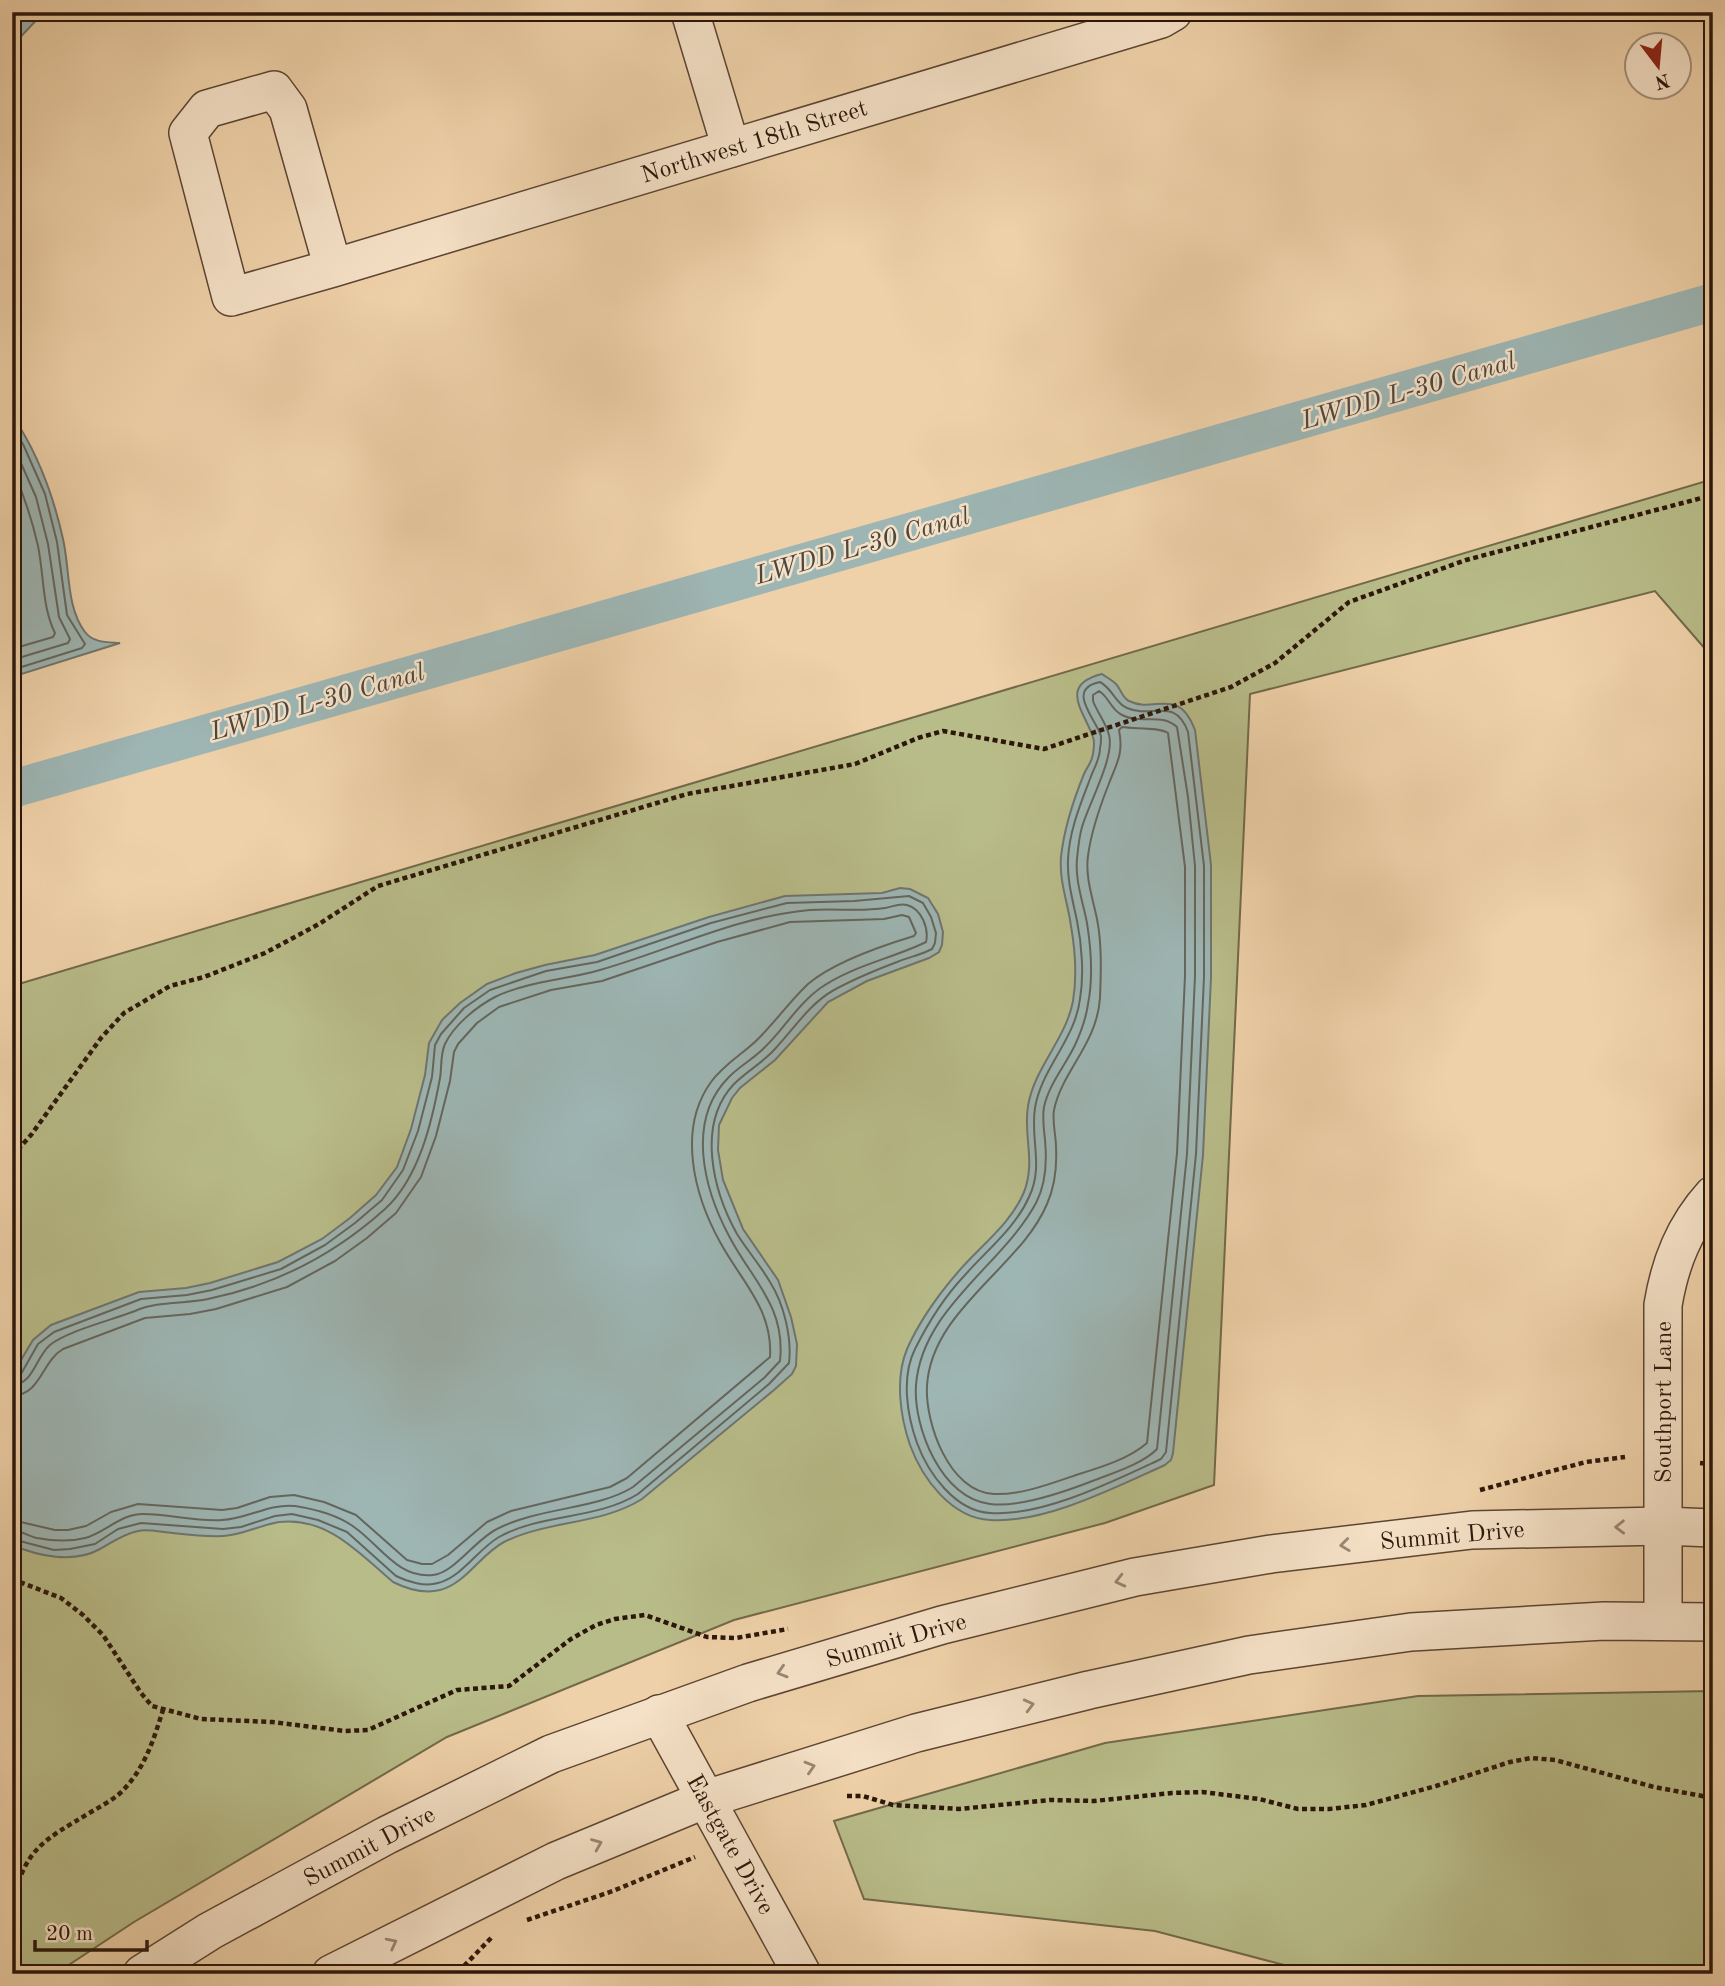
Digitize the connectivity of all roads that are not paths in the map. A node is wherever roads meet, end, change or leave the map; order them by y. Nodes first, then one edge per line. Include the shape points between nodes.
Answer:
1 (690, 12) edge
2 (1173, 12) edge
3 (731, 148) junction
4 (333, 268) junction
5 (1713, 1195) edge
6 (1662, 1526) junction
7 (1713, 1528) edge
8 (1663, 1621) junction
9 (1713, 1622) edge
10 (659, 1714) junction
11 (706, 1799) junction
12 (142, 1974) edge
13 (331, 1974) edge
14 (802, 1974) edge

1 - 3 street
2 - 3 street, Northwest 18th Street
3 - 4 street, Northwest 18th Street
4 - 4 street, Northwest 18th Street via 232,296 188,134 207,109 274,90 288,108
5 - 6 street, Southport Lane via 1678,1247 1663,1305
6 - 7 street, Summit Drive
6 - 8 street, Southport Lane
6 -> 10 street, Summit Drive via 1472,1530 1135,1577 942,1625
8 - 9 street
11 -> 8 street via 916,1733 1249,1655 1411,1632 1604,1620
10 - 11 street, Eastgate Drive
10 - 12 street, Summit Drive via 551,1754 387,1835 210,1931
13 -> 11 street via 556,1861
11 - 14 street, Eastgate Drive

